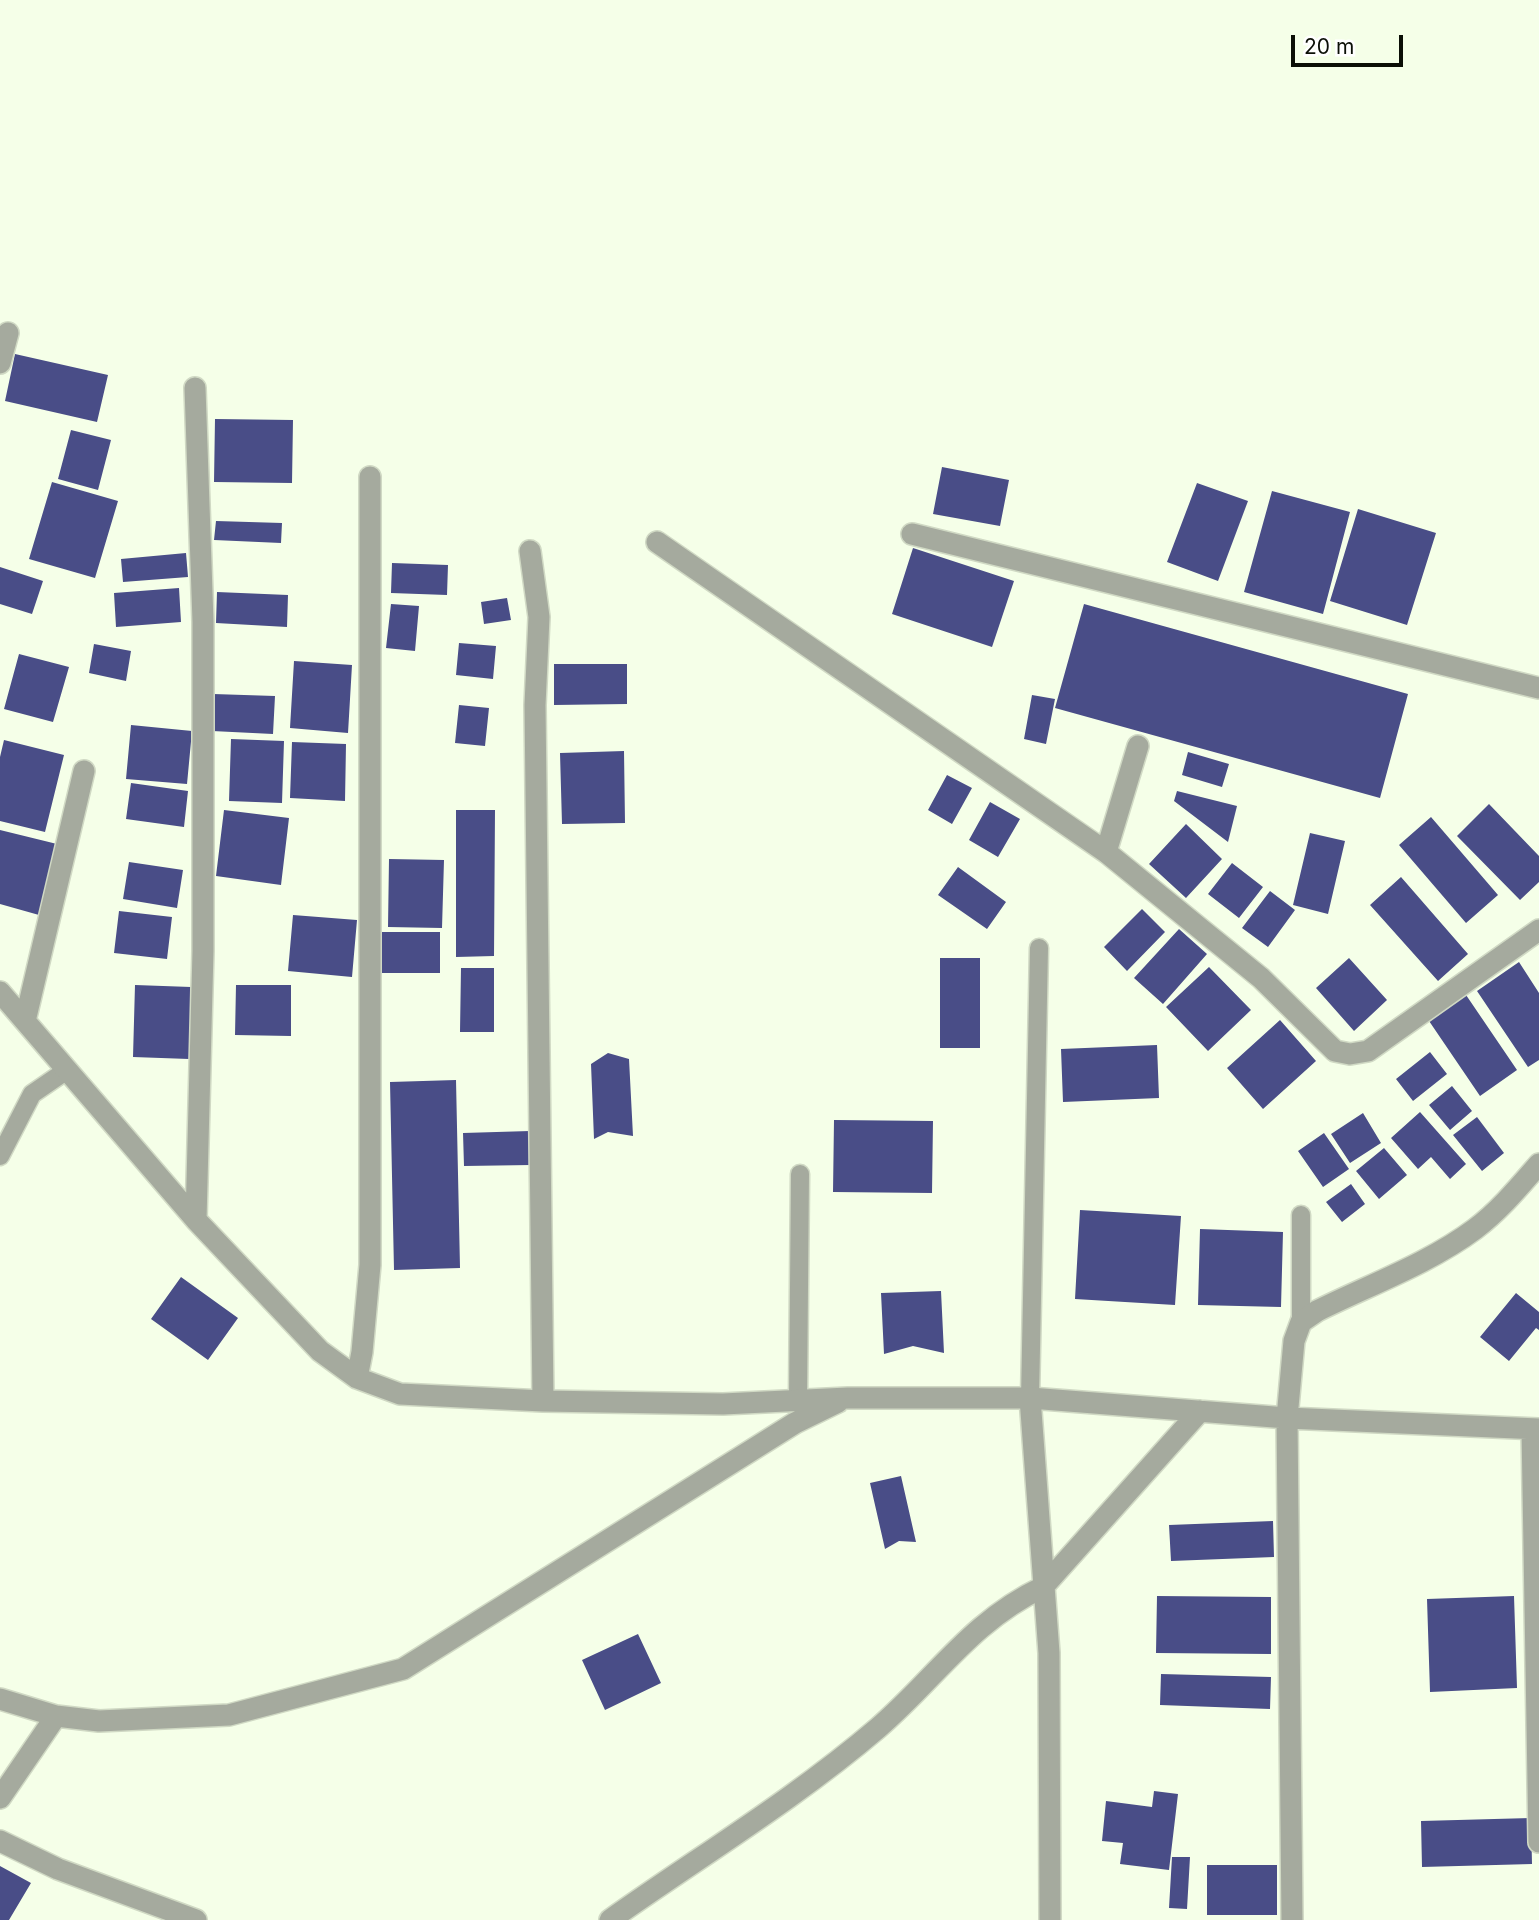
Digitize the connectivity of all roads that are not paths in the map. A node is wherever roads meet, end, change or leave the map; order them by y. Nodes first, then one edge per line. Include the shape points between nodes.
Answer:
1 (8, 333) dead end
2 (0, 363) edge
3 (195, 388) dead end
4 (370, 477) dead end
5 (912, 534) dead end
6 (657, 542) dead end
7 (530, 551) dead end
8 (1539, 688) edge
9 (1138, 746) dead end
10 (84, 771) dead end
11 (1105, 852) junction
12 (1539, 930) edge
13 (1039, 948) dead end
14 (0, 992) edge
15 (25, 1021) junction
16 (67, 1070) junction
17 (0, 1156) edge
18 (1539, 1164) edge
19 (800, 1174) dead end
20 (1301, 1215) dead end
21 (196, 1220) junction
22 (1301, 1322) junction
23 (356, 1378) junction
24 (848, 1398) junction
25 (1030, 1398) junction
26 (798, 1400) junction
27 (543, 1401) junction
28 (1200, 1411) junction
29 (1287, 1418) junction
30 (1536, 1429) edge
31 (1537, 1554) edge
32 (1043, 1587) junction
33 (0, 1699) edge
34 (56, 1716) junction
35 (1538, 1726) edge
36 (0, 1798) edge
37 (0, 1842) edge
38 (1539, 1842) edge
39 (196, 1920) edge
40 (610, 1920) edge
41 (1050, 1920) edge
42 (1292, 1920) edge

1 - 2 street
3 - 21 street via 203,622 203,939
4 - 23 street via 370,1265
5 - 8 street
6 - 11 street
7 - 27 street via 538,617 535,727
9 - 11 street
10 - 15 street
11 - 12 street via 1261,978 1319,1038 1335,1051 1350,1054 1368,1051
13 - 25 lane
14 - 15 street
15 - 16 street
16 - 17 lane via 32,1094
16 - 21 street
18 - 22 street via 1474,1230
19 - 26 lane
20 - 22 lane
21 - 23 street via 320,1351
22 - 29 street via 1294,1341
23 - 27 street via 400,1394
24 - 25 street
24 - 26 street
24 - 34 street via 795,1423 403,1668 229,1715 99,1721
25 - 28 street
25 - 32 street
26 - 27 street via 723,1404
28 - 29 street
28 - 32 street
29 - 30 street
29 - 42 street
30 - 31 street
31 - 35 street
32 - 40 street via 975,1630 879,1727
32 - 41 street via 1049,1653
33 - 34 street
34 - 36 street
35 - 38 street
37 - 39 street via 58,1869

